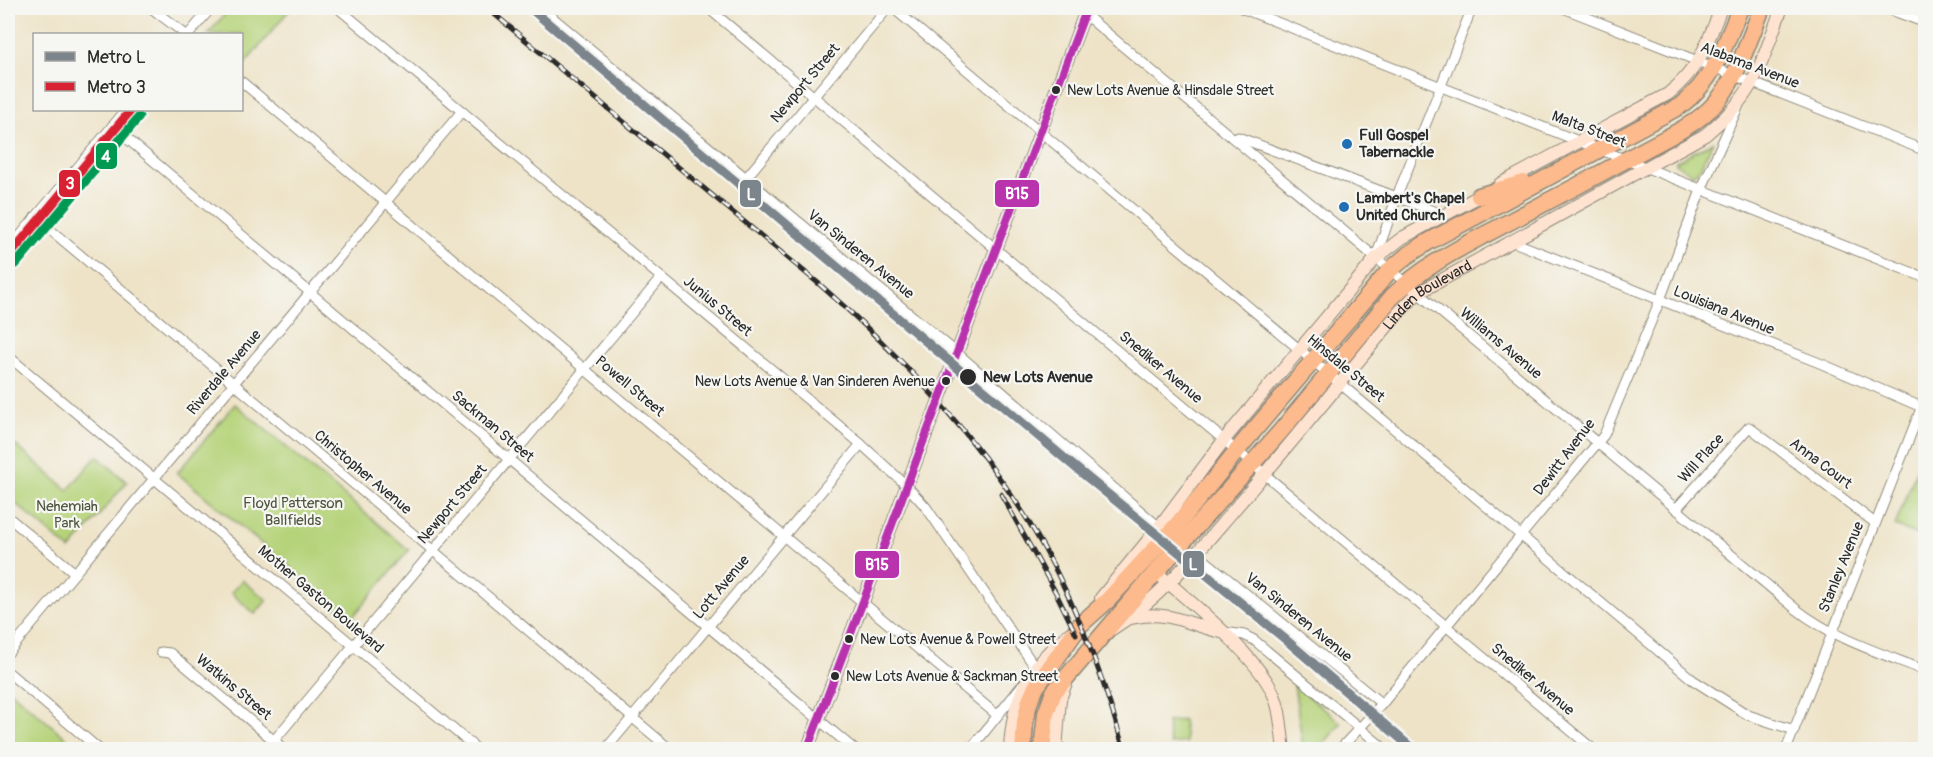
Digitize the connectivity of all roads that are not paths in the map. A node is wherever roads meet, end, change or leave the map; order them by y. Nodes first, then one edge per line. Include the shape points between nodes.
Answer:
1 (151, 8) edge
2 (211, 8) edge
3 (338, 8) edge
4 (708, 8) edge
5 (888, 8) edge
6 (893, 8) edge
7 (1241, 8) edge
8 (1472, 8) edge
9 (1563, 8) edge
10 (1721, 8) edge
11 (1740, 8) edge
12 (1762, 8) edge
13 (1782, 8) edge
14 (1886, 8) edge
15 (546, 9) edge
16 (1083, 10) edge
17 (1926, 23) edge
18 (186, 33) edge
19 (188, 33) edge
20 (1698, 61) junction
21 (1715, 68) junction
22 (1733, 75) junction
23 (243, 82) edge
24 (1752, 82) junction
25 (1441, 87) junction
26 (814, 96) junction
27 (1743, 98) junction
28 (125, 111) edge
29 (462, 111) junction
30 (112, 126) junction
31 (1041, 132) junction
32 (1230, 134) junction
33 (1580, 141) junction
34 (1600, 149) junction
35 (1926, 150) edge
36 (1627, 160) junction
37 (1646, 168) junction
38 (1553, 175) junction
39 (745, 179) junction
40 (1701, 189) junction
41 (1397, 196) junction
42 (1479, 196) junction
43 (386, 201) junction
44 (1444, 214) junction
45 (35, 218) junction
46 (1511, 241) junction
47 (996, 249) junction
48 (8, 250) edge
49 (1376, 258) junction
50 (1390, 270) junction
51 (661, 278) junction
52 (1926, 278) edge
53 (1412, 288) junction
54 (310, 292) junction
55 (1660, 300) junction
56 (957, 353) junction
57 (1306, 355) junction
58 (8, 356) edge
59 (585, 368) junction
60 (1334, 378) junction
61 (234, 383) junction
62 (1926, 396) edge
63 (1924, 408) edge
64 (1749, 427) joint
65 (1597, 443) junction
66 (861, 444) junction
67 (1231, 446) junction
68 (509, 459) junction
69 (1259, 469) junction
70 (154, 479) junction
71 (906, 485) junction
72 (1676, 509) junction
73 (8, 517) edge
74 (1875, 523) junction
75 (1159, 527) junction
76 (784, 535) junction
77 (1522, 535) junction
78 (433, 550) junction
79 (1196, 553) junction
80 (1156, 572) junction
81 (75, 573) junction
82 (862, 601) junction
83 (1130, 618) junction
84 (1080, 625) junction
85 (708, 626) junction
86 (1446, 626) junction
87 (1221, 632) junction
88 (1832, 632) junction
89 (1103, 635) junction
90 (354, 645) junction
91 (161, 652) dead end
92 (8, 653) edge
93 (1035, 667) junction
94 (1926, 671) edge
95 (8, 672) edge
96 (1070, 673) junction
97 (1027, 678) junction
98 (1382, 704) junction
99 (997, 715) junction
100 (632, 717) junction
101 (818, 719) junction
102 (1359, 727) junction
103 (1794, 730) junction
104 (274, 740) junction
105 (100, 750) edge
106 (266, 750) edge
107 (285, 750) edge
108 (478, 750) edge
109 (605, 750) edge
110 (671, 750) edge
111 (807, 750) edge
112 (855, 750) edge
113 (969, 750) edge
114 (1010, 750) edge
115 (1023, 750) edge
116 (1042, 750) edge
117 (1056, 750) edge
118 (1284, 750) edge
119 (1339, 750) edge
120 (1386, 750) edge
121 (1594, 750) edge
122 (1786, 750) edge

1 - 18 street
2 - 19 street
3 - 29 street, Junius Street
4 - 26 street, Snediker Avenue
5 - 26 street, Newport Street
6 - 31 street, Hinsdale Street
7 - 25 street, Malta Street
8 - 25 street
9 - 20 street, Alabama Avenue
10 - 20 street, Linden Boulevard
11 - 21 highway, Linden Boulevard
12 - 22 highway, Linden Boulevard
13 - 24 street, Linden Boulevard
14 - 17 street
15 - 39 street, Van Sinderen Avenue
16 - 31 street
16 - 32 street, Williams Avenue
20 - 21 street, Alabama Avenue
20 - 33 street, Linden Boulevard via 1686,79 1668,94
21 - 22 street, Alabama Avenue
21 - 34 highway, Linden Boulevard via 1680,106
22 - 24 street, Alabama Avenue
22 - 36 highway, Linden Boulevard via 1722,95 1701,117
23 - 43 street, Powell Street
24 - 27 street, Linden Boulevard
24 - 35 street, Alabama Avenue
25 - 33 street, Malta Street
25 - 41 street
26 - 39 street, Newport Street
26 - 47 street, Snediker Avenue
27 - 37 street, Linden Boulevard via 1705,135
27 - 40 street, Dewitt Avenue
28 - 30 street
29 - 43 street, Riverdale Avenue
29 - 51 street, Junius Street
30 - 45 street
30 - 54 street, Sackman Street
31 - 47 street
31 - 57 street, Hinsdale Street
32 - 41 street
32 - 49 street, Williams Avenue
33 - 34 street, Malta Street
33 - 42 street, Linden Boulevard
34 - 36 street, Malta Street
34 - 38 highway, Linden Boulevard
36 - 37 street, Malta Street
36 - 53 highway, Linden Boulevard via 1457,249 1426,268
37 - 40 street, Malta Street
37 - 46 street, Linden Boulevard
38 - 42 highway
38 - 50 highway, Linden Boulevard via 1428,242
39 - 56 street, Van Sinderen Avenue
40 - 52 street, Malta Street
40 - 55 street, Dewitt Avenue
41 - 44 street
41 - 49 street
42 - 44 street, Linden Boulevard
43 - 54 street, Riverdale Avenue
43 - 59 street, Powell Street
44 - 49 street, Linden Boulevard via 1393,243
45 - 48 street
45 - 61 street, Christopher Avenue
46 - 53 street, Linden Boulevard
46 - 55 street, Louisiana Avenue
47 - 56 street
47 - 67 street, Snediker Avenue
49 - 50 street, Williams Avenue
49 - 57 street, Linden Boulevard
50 - 53 street, Williams Avenue
50 - 57 highway, Linden Boulevard
51 - 59 street, Newport Street
51 - 66 street, Junius Street
53 - 60 highway, Linden Boulevard via 1392,297
53 - 65 street, Williams Avenue
54 - 61 street, Riverdale Avenue
54 - 68 street, Sackman Street
55 - 63 street, Louisiana Avenue
55 - 65 street, Dewitt Avenue via 1604,435
56 - 71 street
56 - 75 street, Van Sinderen Avenue
57 - 60 street, Hinsdale Street
57 - 67 highway, Linden Boulevard
58 - 70 street, Mother Gaston Boulevard
59 - 68 street, Newport Street
59 - 76 street, Powell Street
60 - 69 highway, Linden Boulevard
60 - 77 street, Hinsdale Street
61 - 70 street, Riverdale Avenue
61 - 78 street, Christopher Avenue
62 - 63 street, Stanley Avenue
63 - 74 street, Stanley Avenue
64 - 72 street, Will Place
64 - 74 street, Anna Court
65 - 72 street, Williams Avenue
65 - 77 street, Dewitt Avenue
66 - 71 street, Junius Street
66 - 76 street, Lott Avenue
67 - 69 street, Snediker Avenue
67 - 75 street, Linden Boulevard
67 - 80 highway, Linden Boulevard
68 - 78 street, Newport Street
68 - 85 street, Sackman Street
69 - 79 street, Linden Boulevard
69 - 80 highway, Linden Boulevard
69 - 86 street, Snediker Avenue
70 - 81 street, Riverdale Avenue
70 - 90 street, Mother Gaston Boulevard
71 - 82 street
71 - 93 street, Junius Street via 926,507
72 - 88 street, Williams Avenue via 1804,616
73 - 81 street
74 - 88 street, Stanley Avenue
75 - 84 street, Linden Boulevard
76 - 82 street, Powell Street
76 - 85 street, Lott Avenue
77 - 86 street, Dewitt Avenue
77 - 103 street, Hinsdale Street via 1693,680 1748,715
78 - 90 street, Newport Street
78 - 100 street, Christopher Avenue
79 - 80 street, Linden Boulevard
79 - 98 street, Van Sinderen Avenue
80 - 83 street, Linden Boulevard
80 - 84 highway, Linden Boulevard via 1108,600
80 - 87 street
80 - 89 highway, Linden Boulevard
81 - 92 street, Riverdale Avenue
82 - 99 street, Powell Street
82 - 101 street
83 - 87 street via 1166,615
83 - 89 street, Linden Boulevard
84 - 93 street, Linden Boulevard via 1052,646
84 - 115 highway, Linden Boulevard via 1036,687 1024,722
85 - 100 street, Lott Avenue
85 - 101 street, Sackman Street
86 - 98 street, Dewitt Avenue
86 - 121 street, Snediker Avenue
87 - 102 street via 1254,640
87 - 118 street via 1252,662 1271,689
88 - 94 street, Williams Avenue
88 - 103 street, Stanley Avenue
89 - 96 highway, Linden Boulevard
90 - 104 street, Newport Street
90 - 108 street, Mother Gaston Boulevard
91 - 104 street, Watkins Street via 170,653
93 - 97 street, Linden Boulevard
95 - 105 street
96 - 116 highway, Linden Boulevard via 1054,692 1046,713
96 - 117 street, Linden Boulevard via 1060,699
97 - 99 street
97 - 114 street, Linden Boulevard via 1016,704
98 - 102 street, Dewitt Avenue
99 - 113 street
100 - 109 street, Lott Avenue
100 - 110 street, Christopher Avenue
101 - 111 street
101 - 112 street, Sackman Street
102 - 119 street, Dewitt Avenue
102 - 120 street
103 - 122 street, Stanley Avenue
104 - 106 street, Newport Street
104 - 107 street, Watkins Street

